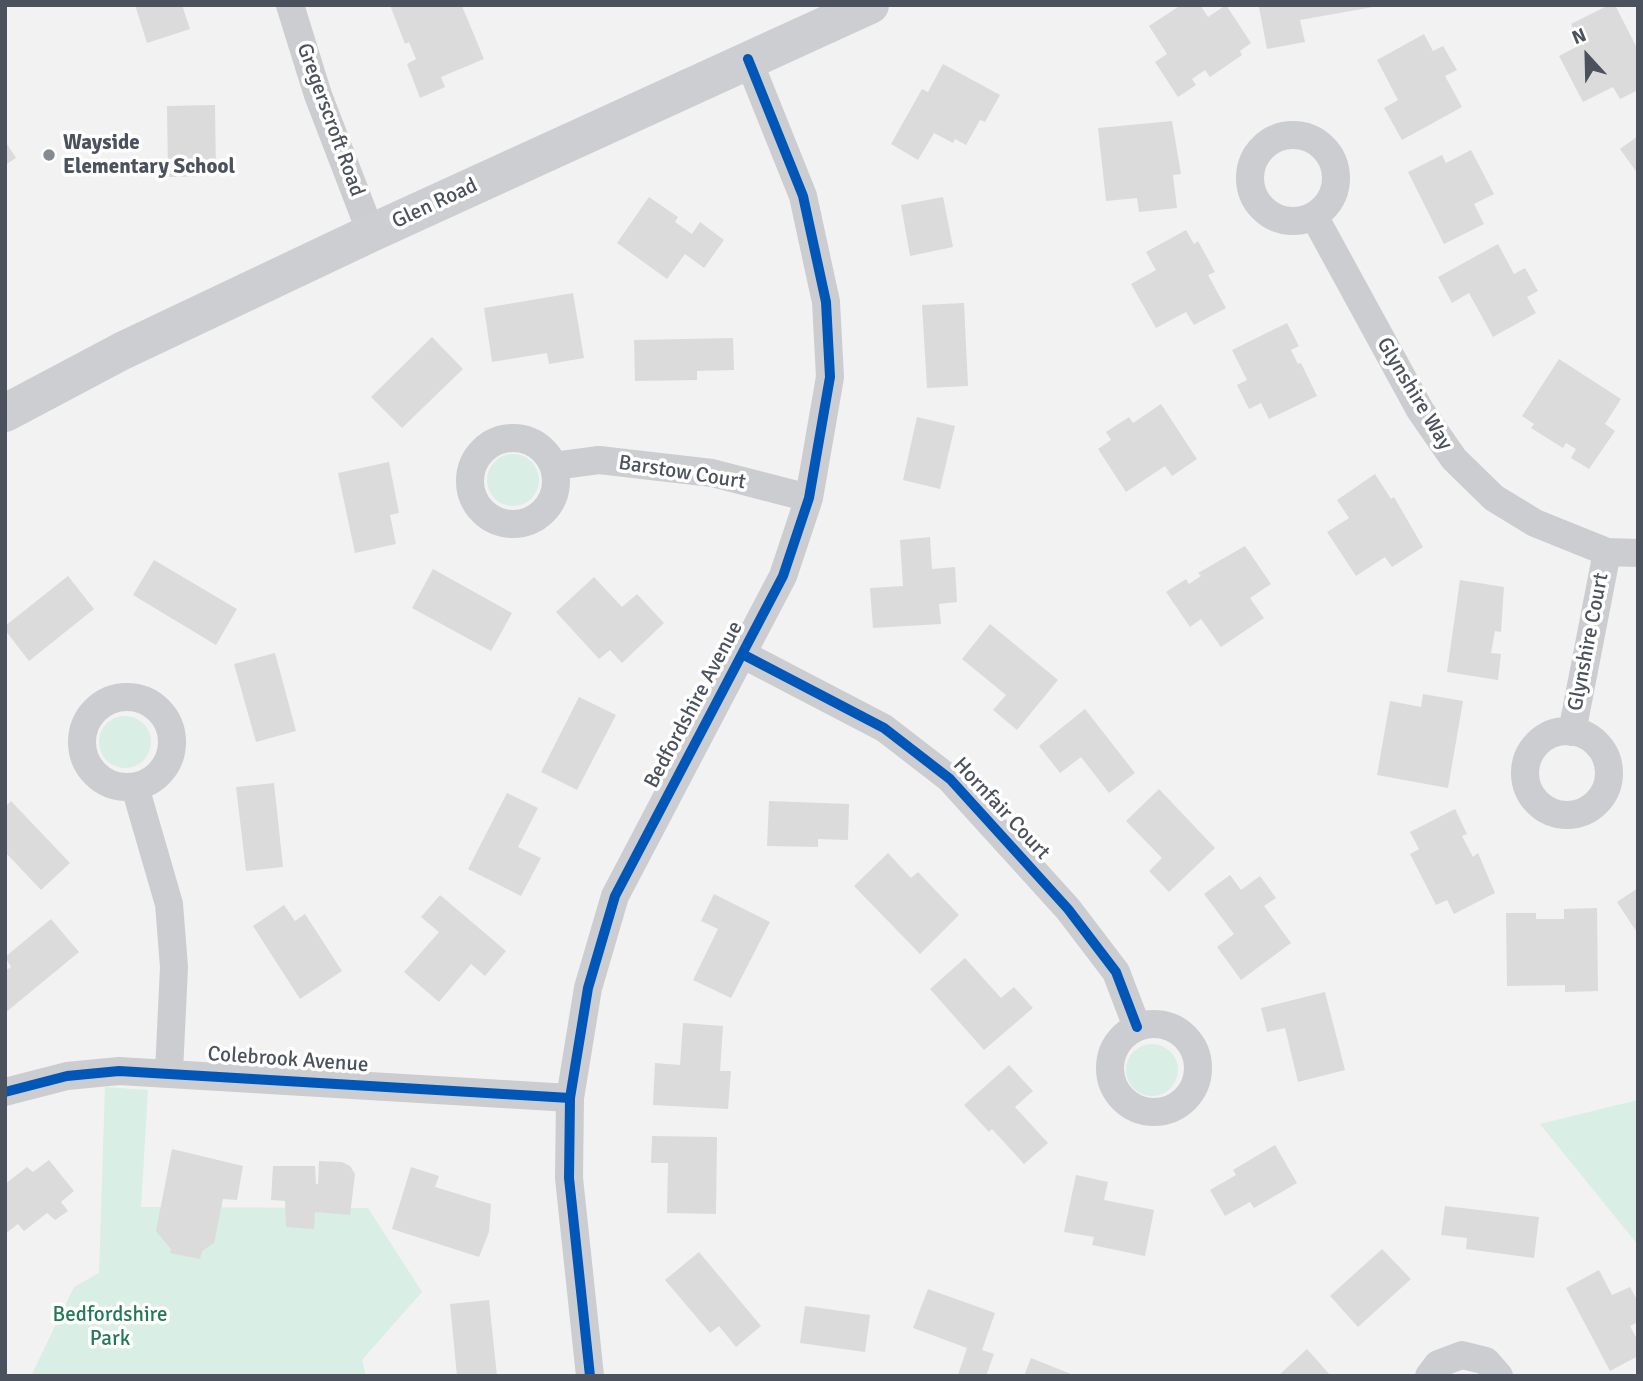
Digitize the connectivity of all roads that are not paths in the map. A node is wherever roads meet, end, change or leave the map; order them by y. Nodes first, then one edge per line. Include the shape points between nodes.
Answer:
1 (290, 5) edge
2 (870, 5) edge
3 (748, 59) junction
4 (1314, 216) dead end
5 (371, 233) junction
6 (5, 413) edge
7 (554, 467) dead end
8 (809, 498) junction
9 (1607, 552) junction
10 (1638, 553) edge
11 (744, 655) junction
12 (1572, 732) dead end
13 (135, 787) dead end
14 (1137, 1027) dead end
15 (169, 1072) junction
16 (5, 1092) edge
17 (570, 1098) junction
18 (590, 1376) edge
19 (1429, 1376) edge
20 (1499, 1376) edge

1 - 5 street, Gregerscroft Road via 318,95
2 - 3 main road, Glen Road
3 - 5 main road, Glen Road
3 - 8 street, Bedfordshire Avenue via 803,196 826,302 830,377
4 - 9 street, Glynshire Way via 1420,410 1454,459 1494,498 1535,523
5 - 6 main road, Glen Road via 122,351
7 - 8 street, Barstow Court via 599,460 712,473
8 - 11 street, Bedfordshire Avenue via 783,576
9 - 10 street, Glynshire Way
9 - 12 street, Glynshire Court
11 - 14 street, Hornfair Court via 884,728 950,779 1068,909 1116,972
11 - 17 street, Bedfordshire Avenue via 615,896 588,988
13 - 15 street via 169,904 174,967
15 - 16 street, Colebrook Avenue via 119,1070 67,1076
15 - 17 street, Colebrook Avenue
17 - 18 street, Bedfordshire Avenue via 569,1178
19 - 20 street via 1438,1364 1462,1355 1486,1361

